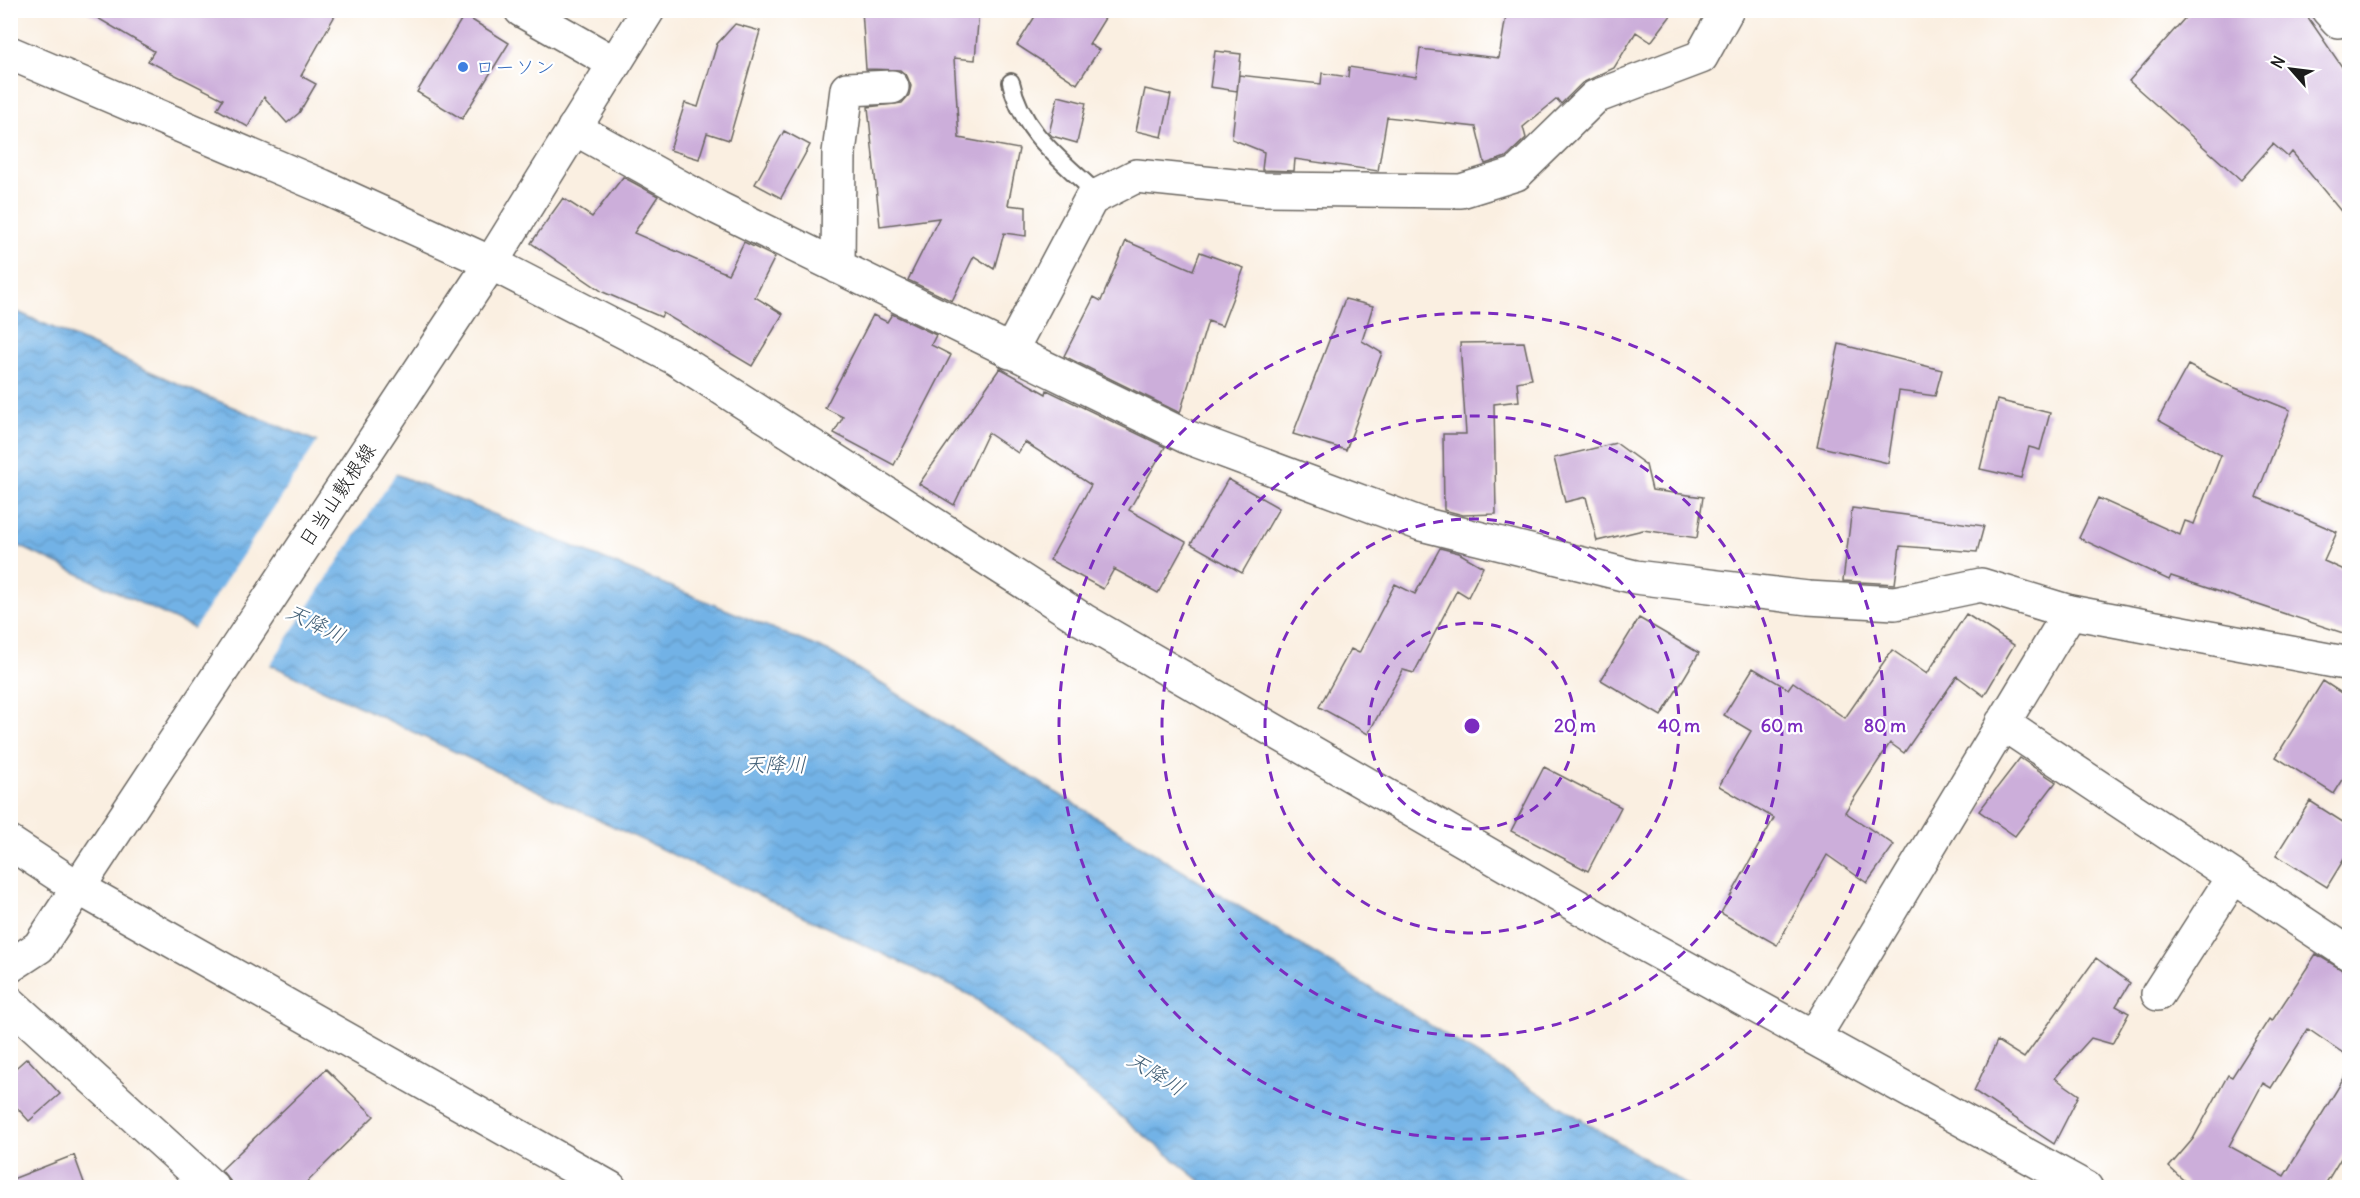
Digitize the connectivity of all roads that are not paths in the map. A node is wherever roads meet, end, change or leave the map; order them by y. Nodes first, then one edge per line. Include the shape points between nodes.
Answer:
1 (521, 10) edge
2 (648, 10) edge
3 (1727, 10) edge
4 (10, 53) edge
5 (614, 63) junction
6 (1011, 82) dead end
7 (892, 87) dead end
8 (574, 128) junction
9 (1098, 195) junction
10 (491, 263) junction
11 (837, 267) junction
12 (1010, 352) junction
13 (2070, 612) junction
14 (2349, 664) edge
15 (2002, 723) junction
16 (10, 843) edge
17 (2233, 877) junction
18 (76, 887) junction
19 (2349, 954) edge
20 (10, 966) edge
21 (2158, 994) dead end
22 (10, 1003) edge
23 (1814, 1037) junction
24 (213, 1188) edge
25 (610, 1188) edge
26 (2086, 1188) edge

1 - 5 street
2 - 5 street, 日当山敷根線
3 - 9 street via 1701,57 1595,97 1516,174 1472,188 1263,189 1136,176
4 - 10 street
5 - 8 street, 日当山敷根線
6 - 9 lane via 1015,103 1029,128
7 - 11 street via 847,89 839,153
8 - 10 street, 日当山敷根線
8 - 11 street via 718,208
9 - 12 street via 1091,199
10 - 18 street, 日当山敷根線
10 - 23 street via 675,358 1083,620 1643,944
11 - 12 street
12 - 13 street via 1187,437 1421,524 1467,537 1646,579 1808,598 1895,603 1981,585
13 - 14 street
13 - 15 street
15 - 17 street
15 - 23 street
16 - 18 street
17 - 19 street
17 - 21 street
18 - 20 street, 日当山敷根線 via 39,946
18 - 25 street
22 - 24 street
23 - 26 street

